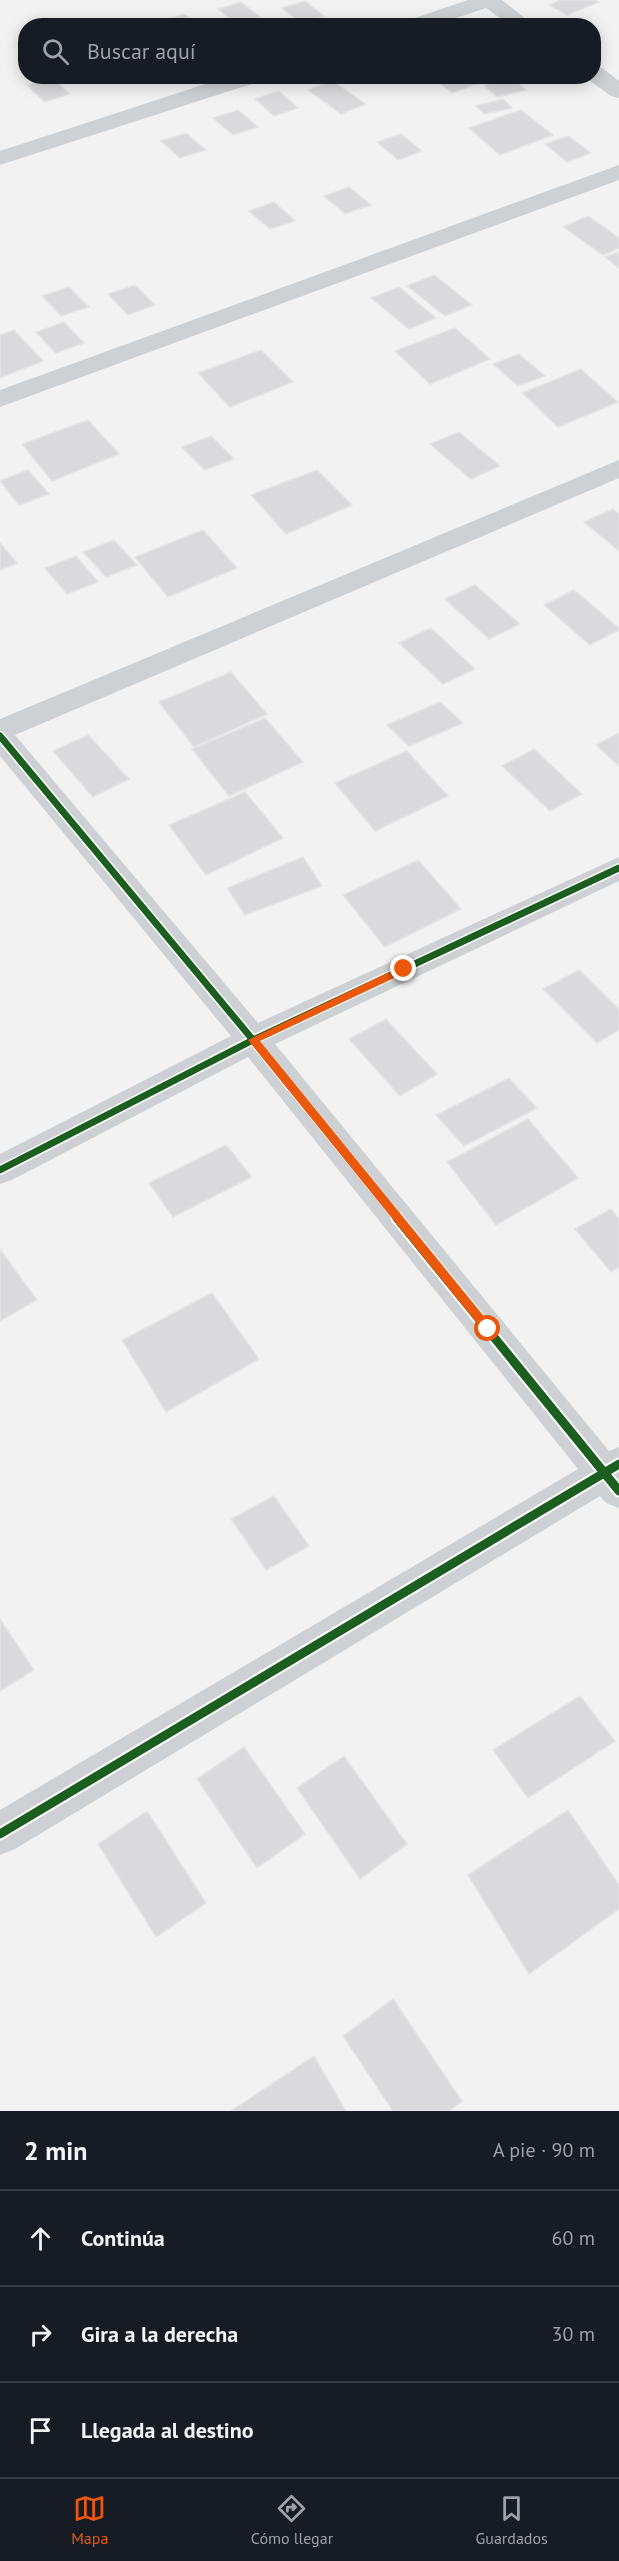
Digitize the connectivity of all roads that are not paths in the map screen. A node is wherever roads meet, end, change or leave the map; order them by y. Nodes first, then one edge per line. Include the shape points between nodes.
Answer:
1 (489, 0) edge
2 (434, 18) edge
3 (514, 18) edge
4 (601, 78) edge
5 (228, 84) edge
6 (619, 91) edge
7 (0, 158) edge
8 (619, 172) edge
9 (0, 399) edge
10 (619, 468) edge
11 (0, 730) edge
12 (0, 736) edge
13 (619, 868) edge
14 (253, 1040) junction
15 (0, 1170) edge
16 (614, 1476) edge
17 (0, 1834) edge

1 - 2 street
1 - 3 street
4 - 6 street
5 - 7 street
8 - 9 street
10 - 11 street
12 - 14 street
13 - 14 street
14 - 15 street
14 - 16 street
16 - 17 street

